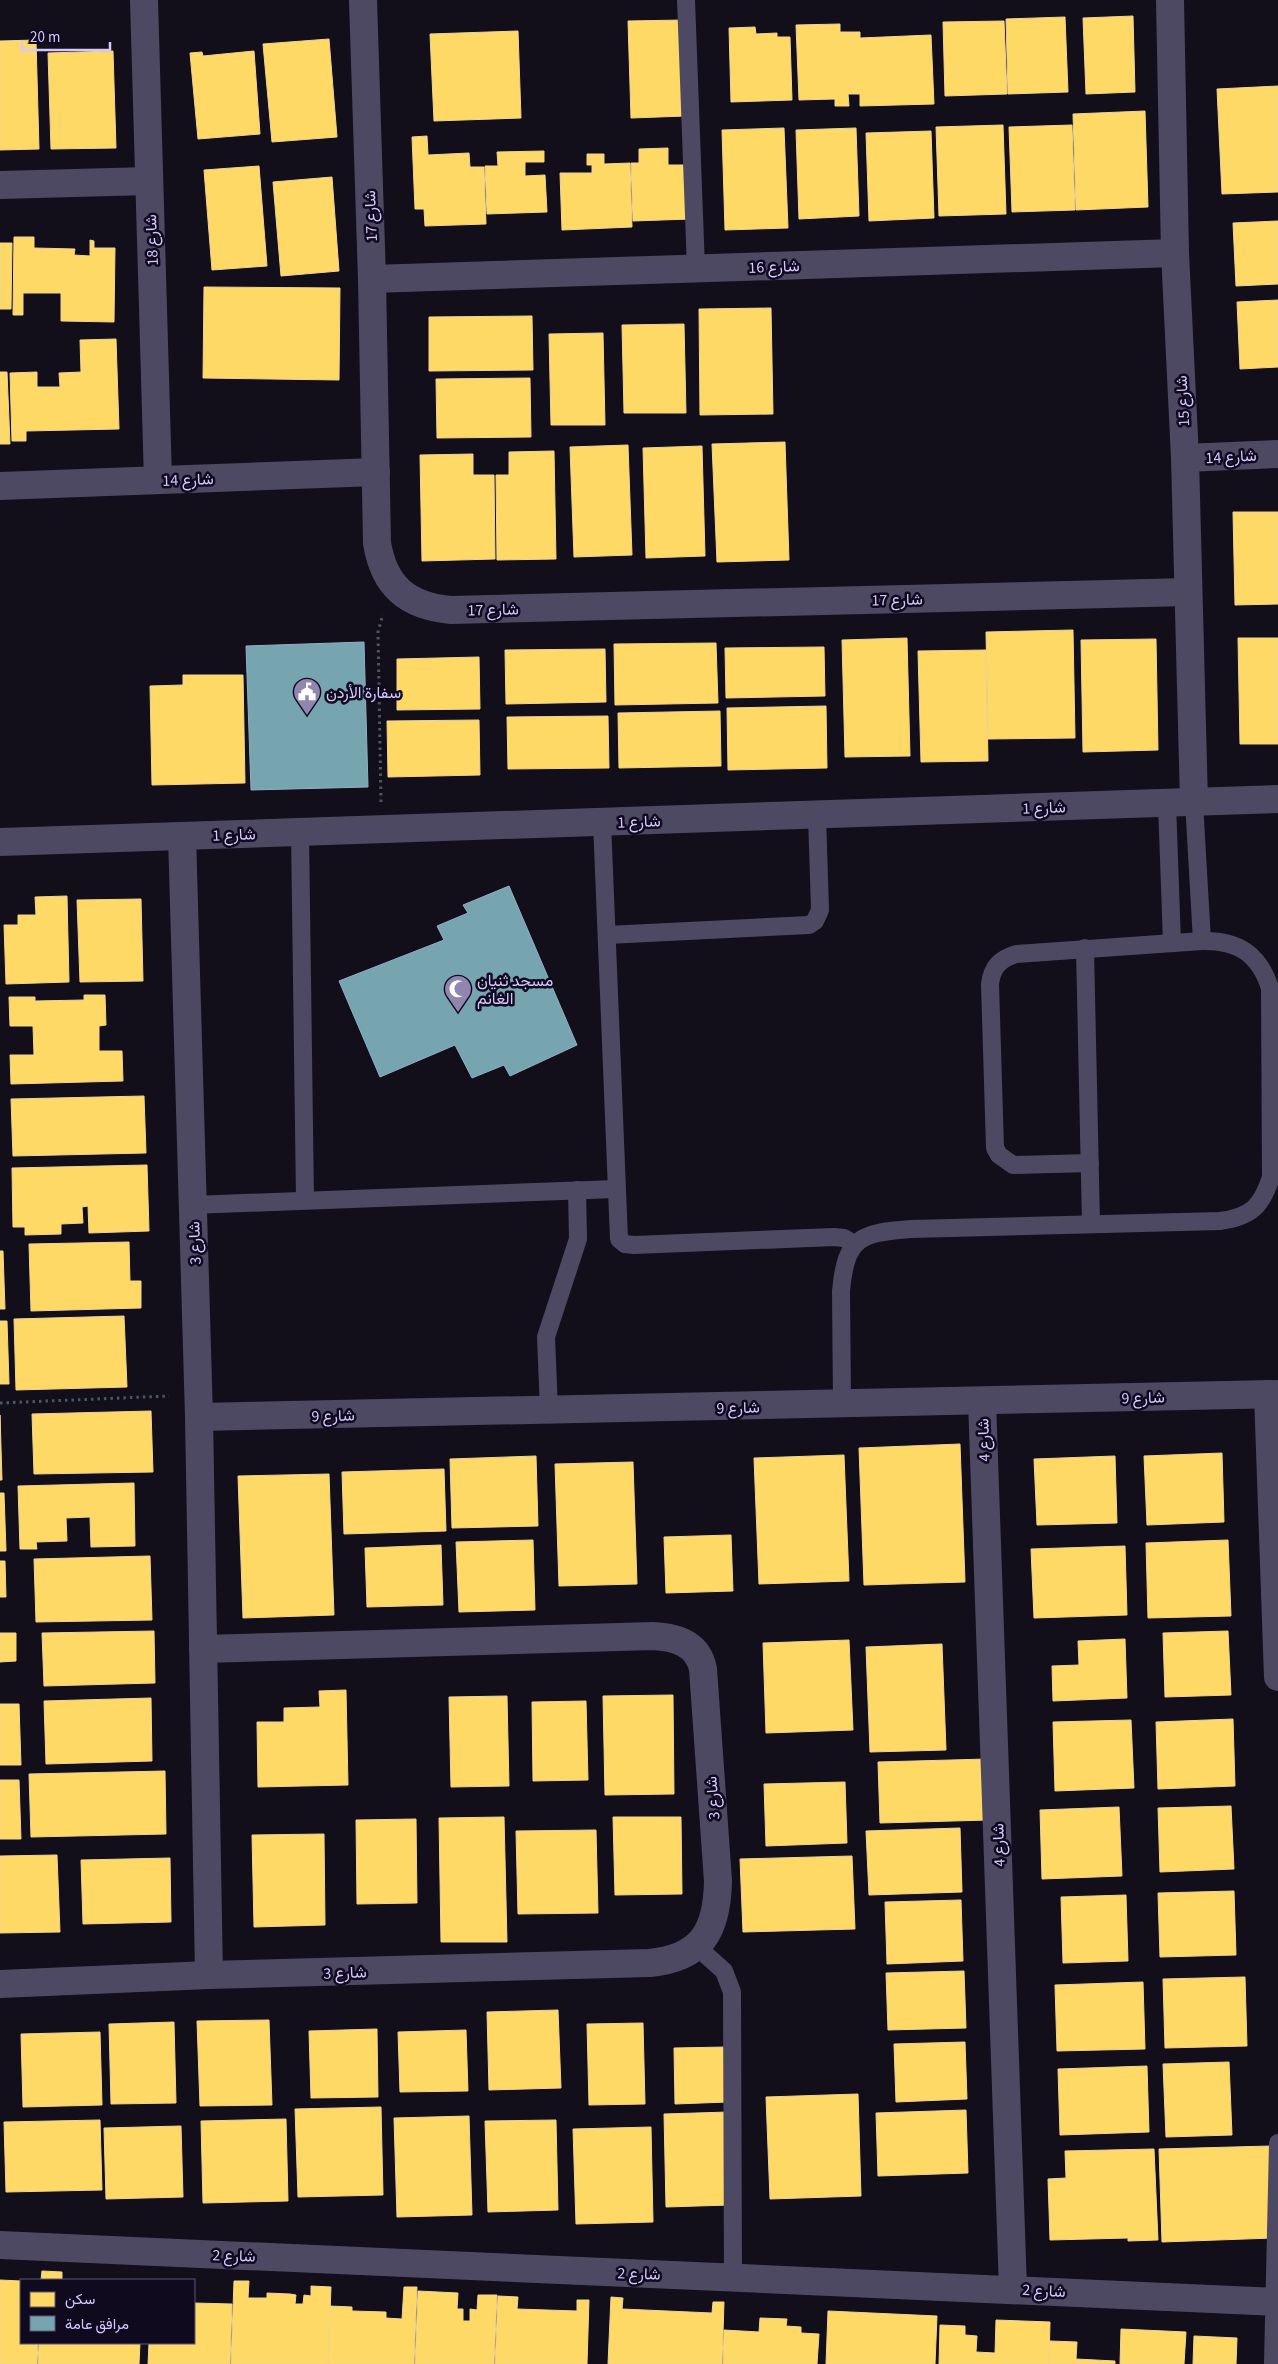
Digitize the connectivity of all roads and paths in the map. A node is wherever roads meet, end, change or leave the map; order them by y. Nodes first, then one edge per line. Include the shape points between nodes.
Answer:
1 (144, 0) edge
2 (363, 0) edge
3 (686, 0) edge
4 (1170, 0) edge
5 (149, 181) junction
6 (0, 185) edge
7 (1175, 253) junction
8 (696, 269) junction
9 (372, 279) junction
10 (1278, 454) edge
11 (1185, 458) junction
12 (376, 472) junction
13 (158, 480) junction
14 (0, 486) edge
15 (391, 582) junction
16 (1188, 592) junction
17 (1278, 799) edge
18 (1180, 802) junction
19 (817, 815) junction
20 (602, 822) junction
21 (382, 829) junction
22 (300, 832) junction
23 (182, 836) junction
24 (0, 842) edge
25 (607, 935) junction
26 (1202, 941) junction
27 (1172, 943) junction
28 (1085, 948) junction
29 (1090, 1163) junction
30 (616, 1188) junction
31 (577, 1190) junction
32 (305, 1200) junction
33 (193, 1205) junction
34 (1091, 1224) junction
35 (854, 1244) junction
36 (1273, 1394) edge
37 (982, 1401) junction
38 (0, 1404) edge
39 (842, 1404) junction
40 (198, 1406) junction
41 (549, 1410) junction
42 (204, 1649) junction
43 (1278, 1677) edge
44 (696, 1946) junction
45 (209, 1975) junction
46 (0, 1984) edge
47 (1278, 2143) edge
48 (0, 2245) edge
49 (733, 2277) junction
50 (1013, 2289) junction
51 (1277, 2302) edge
52 (1273, 2364) edge

1 - 5 street, شارع 18
2 - 9 street, شارع 17
3 - 8 lane
4 - 7 street, شارع 15
5 - 6 street
5 - 13 street, شارع 18
7 - 8 street, شارع 16
7 - 11 street, شارع 15
8 - 9 street, شارع 16
9 - 12 street, شارع 17
10 - 11 street, شارع 14
11 - 16 street, شارع 15
12 - 13 street, شارع 14
12 - 15 street, شارع 17 via 376,542 380,561
13 - 14 street, شارع 14
15 - 16 street, شارع 17 via 418,604 451,610
15 - 21 path via 378,632
16 - 18 street, شارع 15
17 - 18 street, شارع 1
18 - 19 street, شارع 1
18 - 26 lane
18 - 27 lane
19 - 20 street, شارع 1
19 - 25 lane via 820,910 810,925
20 - 21 street, شارع 1
20 - 25 lane
21 - 22 street, شارع 1
22 - 23 street, شارع 1
22 - 32 lane
23 - 24 street, شارع 1
23 - 33 street, شارع 3
25 - 30 lane
26 - 27 lane
26 - 34 lane via 1232,944 1246,951 1265,974 1270,988 1271,1177 1266,1195 1254,1209 1238,1218 1220,1221
27 - 28 lane
28 - 29 lane
28 - 29 lane via 1006,957 991,973 990,984 994,1140 999,1156 1012,1165 1021,1166
29 - 34 lane
30 - 31 lane
30 - 35 lane via 617,1234 625,1244 834,1237
31 - 32 lane
31 - 41 lane via 578,1239 546,1338
32 - 33 lane
33 - 40 street, شارع 3
34 - 35 lane via 903,1229 872,1234
35 - 39 lane via 844,1264 841,1291
36 - 37 street, شارع 9
36 - 43 street
37 - 39 street, شارع 9
37 - 50 street, شارع 4
38 - 40 path
39 - 41 street, شارع 9
40 - 41 street, شارع 9
40 - 42 street, شارع 3
42 - 44 street, شارع 3 via 653,1636 666,1636 686,1643 698,1654 703,1669 718,1880 716,1914 704,1938
42 - 45 street, شارع 3
44 - 45 street, شارع 3 via 670,1961 649,1964
44 - 49 lane via 724,1971 732,1992
45 - 46 street, شارع 3
47 - 51 lane
48 - 49 street, شارع 2
49 - 50 street, شارع 2
50 - 51 street, شارع 2
51 - 52 lane

